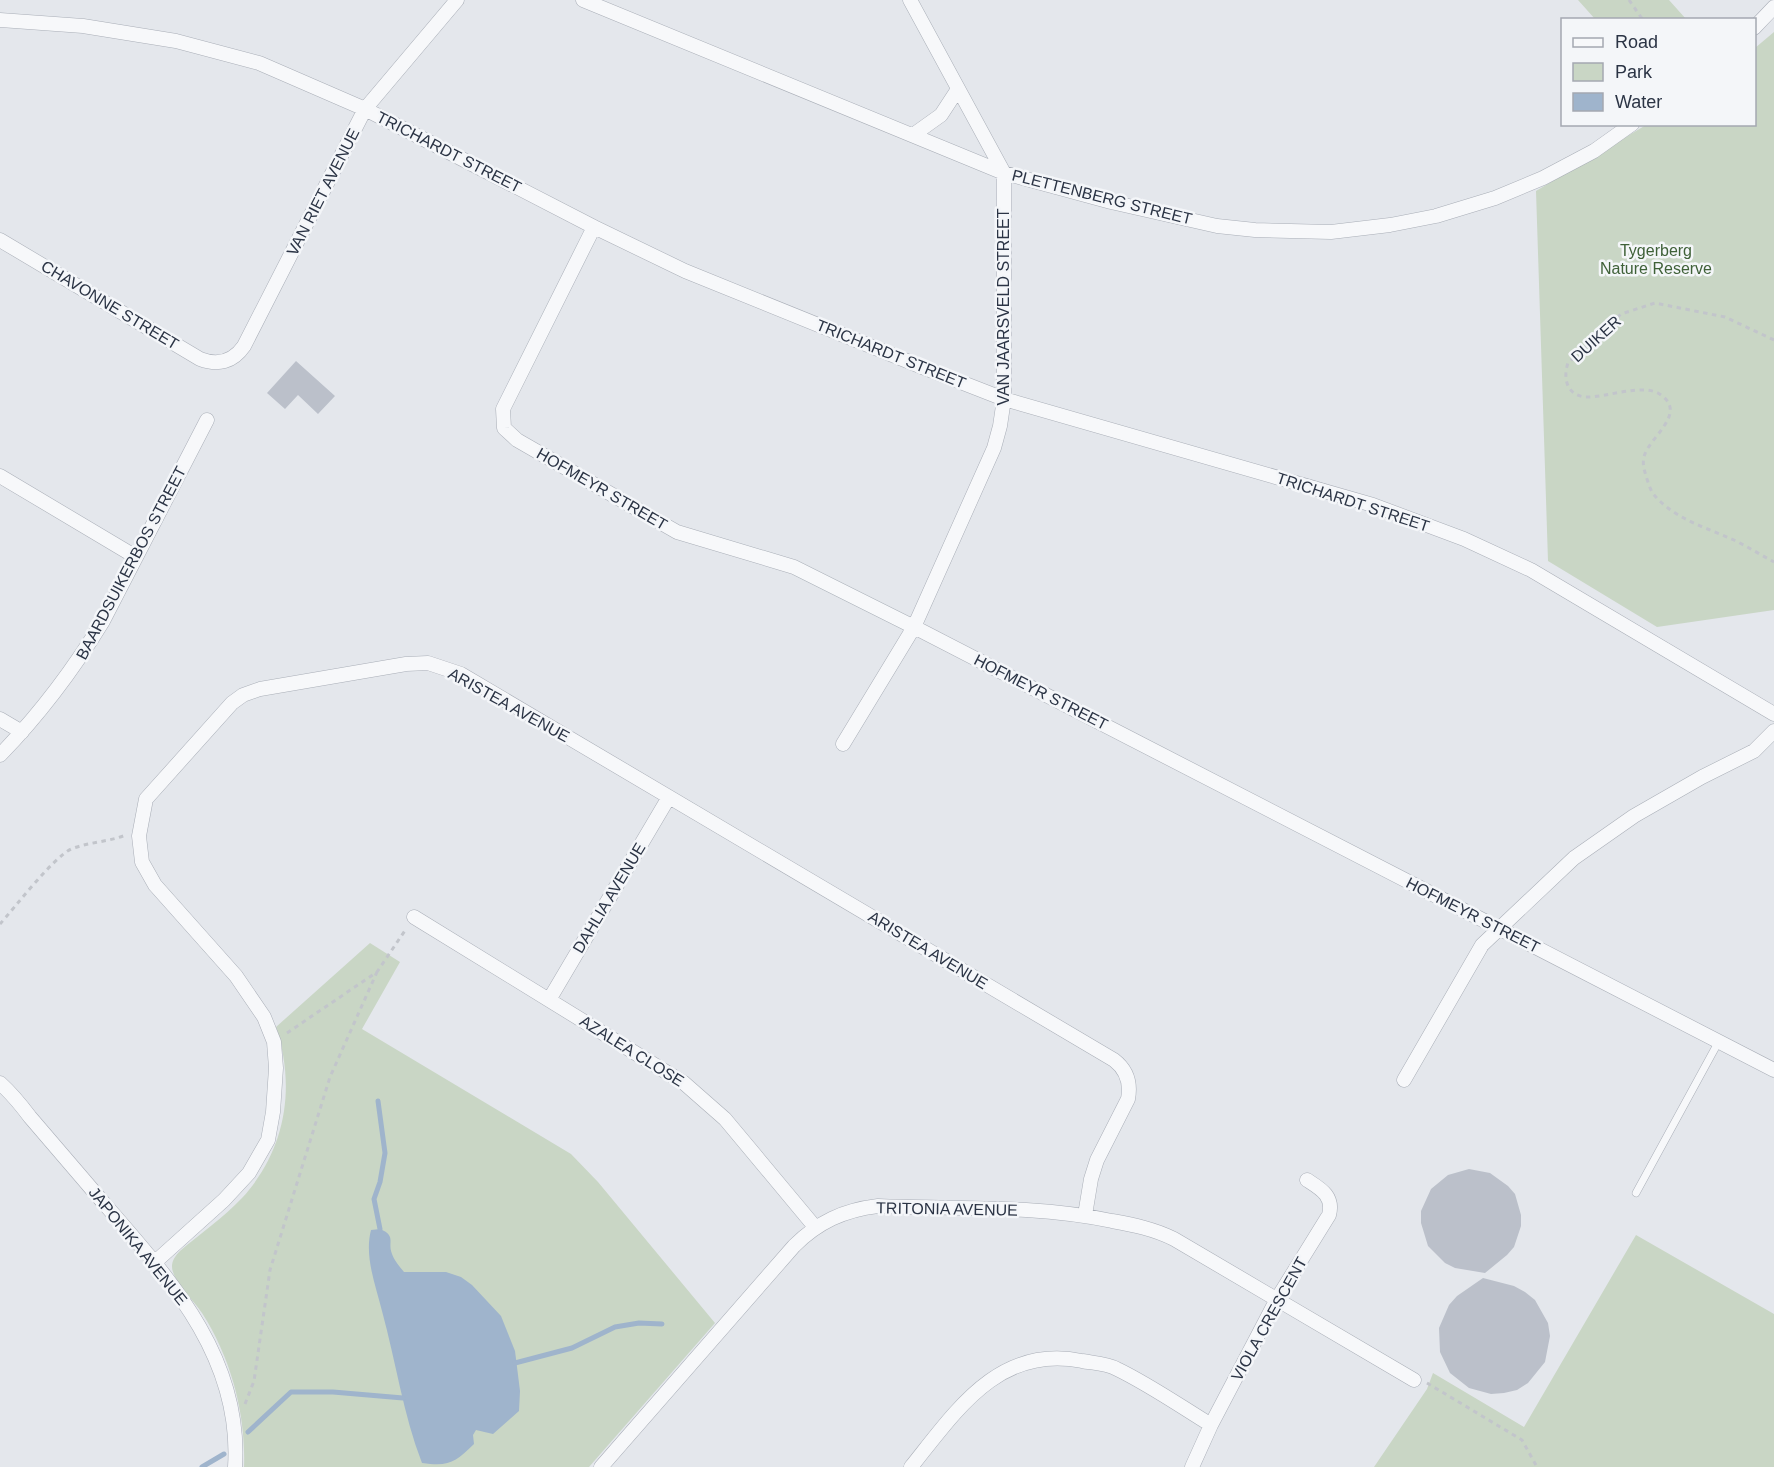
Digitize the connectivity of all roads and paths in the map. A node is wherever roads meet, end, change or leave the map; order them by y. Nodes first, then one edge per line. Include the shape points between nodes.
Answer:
1 (458, 0) edge
2 (583, 0) edge
3 (910, 0) edge
4 (1629, 0) edge
5 (1774, 7) edge
6 (1641, 18) edge
7 (0, 20) edge
8 (1756, 27) edge
9 (958, 89) junction
10 (365, 109) junction
11 (1629, 126) edge
12 (913, 135) junction
13 (1004, 173) junction
14 (594, 227) junction
15 (0, 240) edge
16 (1774, 340) edge
17 (223, 362) joint
18 (1004, 399) junction
19 (207, 420) dead end
20 (0, 476) edge
21 (136, 557) junction
22 (1774, 562) edge
23 (914, 627) junction
24 (1774, 714) edge
25 (0, 719) edge
26 (1774, 731) edge
27 (22, 732) junction
28 (843, 744) dead end
29 (0, 755) edge
30 (669, 797) junction
31 (139, 830) junction
32 (414, 918) joint
33 (0, 924) edge
34 (1499, 928) junction
35 (377, 972) junction
36 (549, 1000) junction
37 (1719, 1041) junction
38 (274, 1042) junction
39 (1774, 1070) edge
40 (1404, 1080) dead end
41 (0, 1083) edge
42 (1307, 1179) dead end
43 (1636, 1193) dead end
44 (1085, 1215) junction
45 (815, 1227) junction
46 (154, 1263) junction
47 (1276, 1299) junction
48 (1414, 1380) joint
49 (1211, 1425) junction
50 (235, 1431) junction
51 (235, 1467) edge
52 (601, 1467) edge
53 (911, 1467) edge
54 (1192, 1467) edge
55 (1537, 1467) edge

1 - 10 street, VAN RIET AVENUE
2 - 12 street, PLETTENBERG STREET
3 - 9 street, VAN JAARSVELD STREET
4 - 6 path
5 - 8 street
7 - 10 street, TRICHARDT STREET via 83,26 176,41 259,63
9 - 12 street via 941,115
9 - 13 street, VAN JAARSVELD STREET
10 - 14 street, TRICHARDT STREET
10 - 17 street, VAN RIET AVENUE via 244,346
11 - 13 street, PLETTENBERG STREET via 1569,165 1495,198 1413,221 1331,232 1217,226
12 - 13 street, PLETTENBERG STREET
13 - 18 street, VAN JAARSVELD STREET
14 - 18 street, TRICHARDT STREET via 685,271
14 - 23 street, HOFMEYR STREET via 503,409 504,428 517,440 676,532 794,567
15 - 17 street, CHAVONNE STREET via 200,359
16 - 22 path, DUIKER via 1725,316 1655,303 1621,314 1568,363 1564,372 1565,382 1584,397 1653,390 1663,396 1670,404 1670,415 1644,456 1653,495 1702,528
18 - 23 street, VAN JAARSVELD STREET via 994,448
18 - 24 street, TRICHARDT STREET via 1373,505 1464,539 1531,570
19 - 21 street, BAARDSUIKERBOS STREET
20 - 21 street
21 - 27 street, BAARDSUIKERBOS STREET via 84,652
23 - 28 street, VAN JAARSVELD STREET
23 - 34 street, HOFMEYR STREET
25 - 27 street
26 - 34 street via 1754,751 1634,816 1583,852
27 - 29 street, BAARDSUIKERBOS STREET
30 - 31 street, ARISTEA AVENUE via 461,674 428,663 406,664 243,695 146,799
30 - 36 street, DAHLIA AVENUE
30 - 44 street, ARISTEA AVENUE via 1119,1064 1129,1083 1128,1099 1097,1160
31 - 33 path via 61,855
31 - 38 street, ARISTEA AVENUE via 142,862 155,885 236,976 264,1017
32 - 35 path
32 - 36 street, AZALEA CLOSE
34 - 37 street, HOFMEYR STREET
34 - 40 street via 1482,945
35 - 38 path
35 - 50 path via 330,1077 273,1259 254,1381
36 - 45 street, AZALEA CLOSE via 684,1083 725,1119
37 - 39 street, HOFMEYR STREET
37 - 43 lane
38 - 46 street, ARISTEA AVENUE via 276,1068 268,1140 249,1173 224,1200
41 - 46 street, JAPONIKA AVENUE
42 - 47 street, VIOLA CRESCENT via 1328,1196 1329,1215
44 - 45 street, TRITONIA AVENUE via 878,1206 850,1211
44 - 47 street, TRITONIA AVENUE via 1164,1234
45 - 52 street, TRITONIA AVENUE via 794,1246
46 - 50 street, JAPONIKA AVENUE via 184,1300 208,1341 225,1385
47 - 48 street, TRITONIA AVENUE
47 - 49 street, VIOLA CRESCENT
48 - 55 path via 1431,1384 1522,1440
49 - 53 street via 1115,1367 1047,1358 995,1375 953,1414
49 - 54 street, VIOLA CRESCENT
50 - 51 street, JAPONIKA AVENUE

